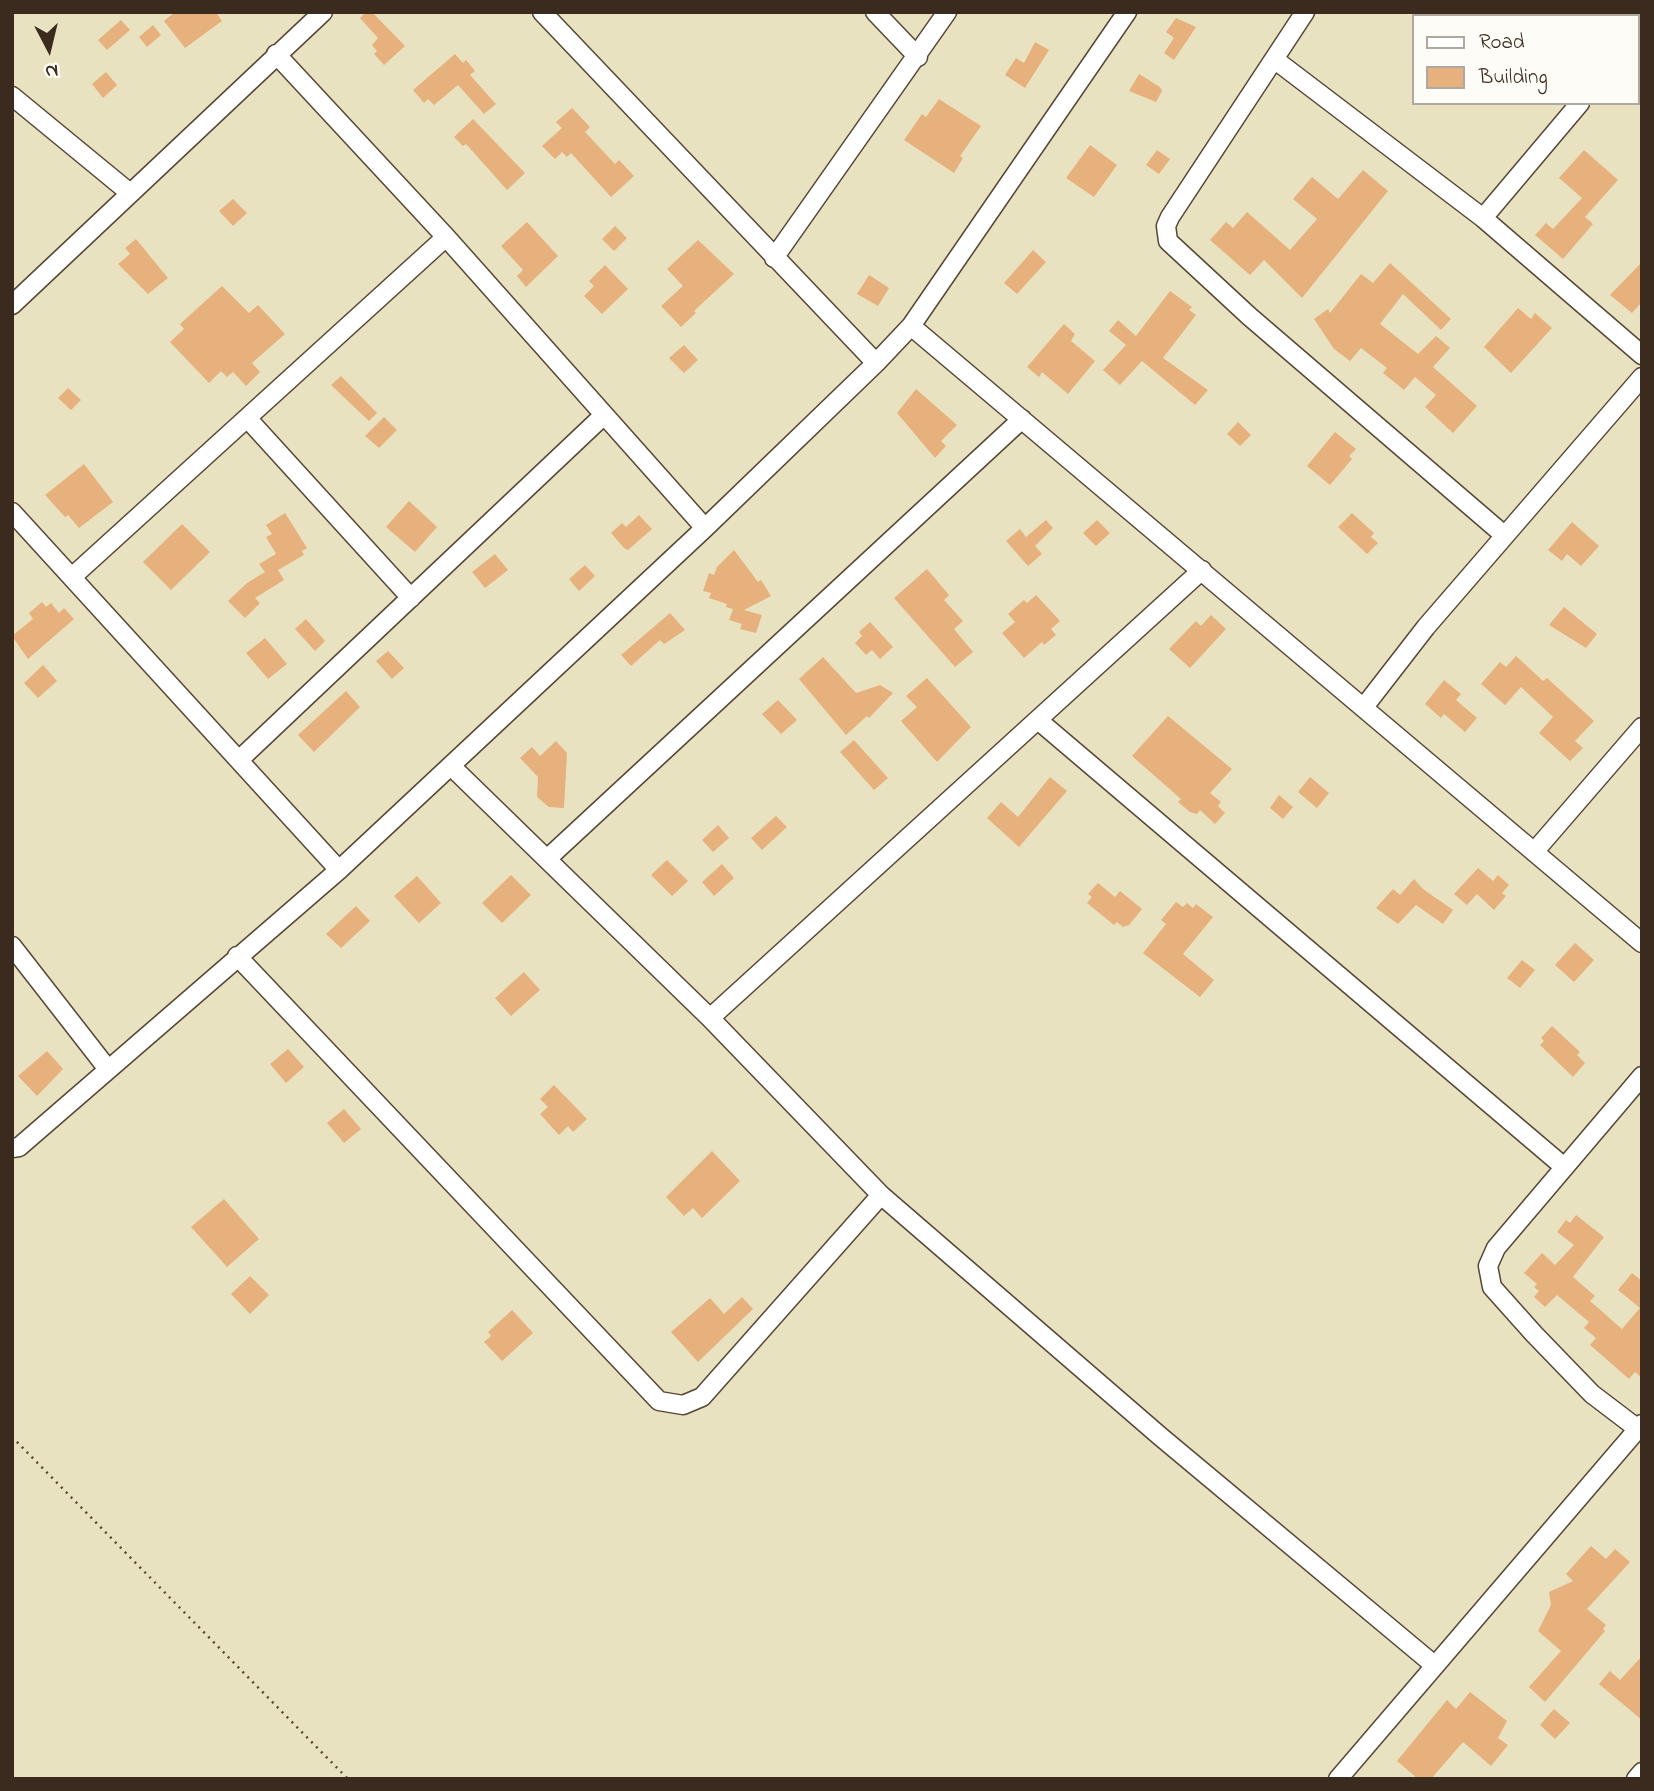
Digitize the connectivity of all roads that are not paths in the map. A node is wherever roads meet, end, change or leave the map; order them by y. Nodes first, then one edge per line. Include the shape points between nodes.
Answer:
1 (323, 12) edge
2 (542, 12) edge
3 (875, 12) edge
4 (947, 12) edge
5 (1127, 12) edge
6 (1305, 12) edge
7 (276, 54) junction
8 (918, 57) junction
9 (1274, 59) junction
10 (12, 96) edge
11 (1578, 105) edge
12 (130, 193) junction
13 (1483, 218) junction
14 (446, 237) junction
15 (774, 258) junction
16 (12, 305) edge
17 (911, 326) junction
18 (1642, 355) edge
19 (876, 363) junction
20 (1642, 377) edge
21 (604, 415) junction
22 (247, 418) junction
23 (1022, 419) junction
24 (12, 512) edge
25 (705, 528) junction
26 (1504, 535) junction
27 (1202, 570) junction
28 (72, 577) junction
29 (411, 598) junction
30 (1364, 707) junction
31 (1039, 721) junction
32 (1642, 727) edge
33 (239, 761) junction
34 (451, 765) junction
35 (1534, 852) junction
36 (548, 858) junction
37 (338, 870) junction
38 (1642, 943) edge
39 (12, 946) edge
40 (237, 956) junction
41 (709, 1018) junction
42 (107, 1068) junction
43 (1642, 1076) edge
44 (12, 1148) edge
45 (1563, 1166) junction
46 (881, 1195) junction
47 (1640, 1426) edge
48 (1433, 1664) junction
49 (1642, 1772) edge
50 (1338, 1779) edge
51 (1636, 1779) edge

1 - 7 street
2 - 15 street
3 - 8 street
4 - 8 street
5 - 17 street
6 - 9 street
7 - 12 street
7 - 14 street
8 - 15 street
9 - 13 street
9 - 26 street via 1170,217 1166,235 1170,246
10 - 12 street
11 - 13 street
12 - 16 street
13 - 18 street
14 - 21 street
14 - 22 street
15 - 19 street
17 - 19 street
17 - 23 street
19 - 25 street
20 - 26 street
21 - 25 street
21 - 29 street
22 - 28 street
22 - 29 street
23 - 27 street
23 - 36 street
24 - 28 street
25 - 34 street
26 - 30 street
27 - 30 street
27 - 31 street
28 - 33 street
29 - 33 street
30 - 35 street
31 - 41 street
31 - 45 street
32 - 35 street
33 - 37 street
34 - 36 street
34 - 37 street
35 - 38 street
36 - 41 street
37 - 40 street
39 - 42 street
40 - 42 street
40 - 46 street via 659,1401 683,1405 702,1397
41 - 46 street
42 - 44 street via 19,1147
43 - 45 street
45 - 47 street via 1496,1248 1488,1266 1492,1287 1572,1375
46 - 48 street
47 - 48 street
48 - 50 street
49 - 51 street

